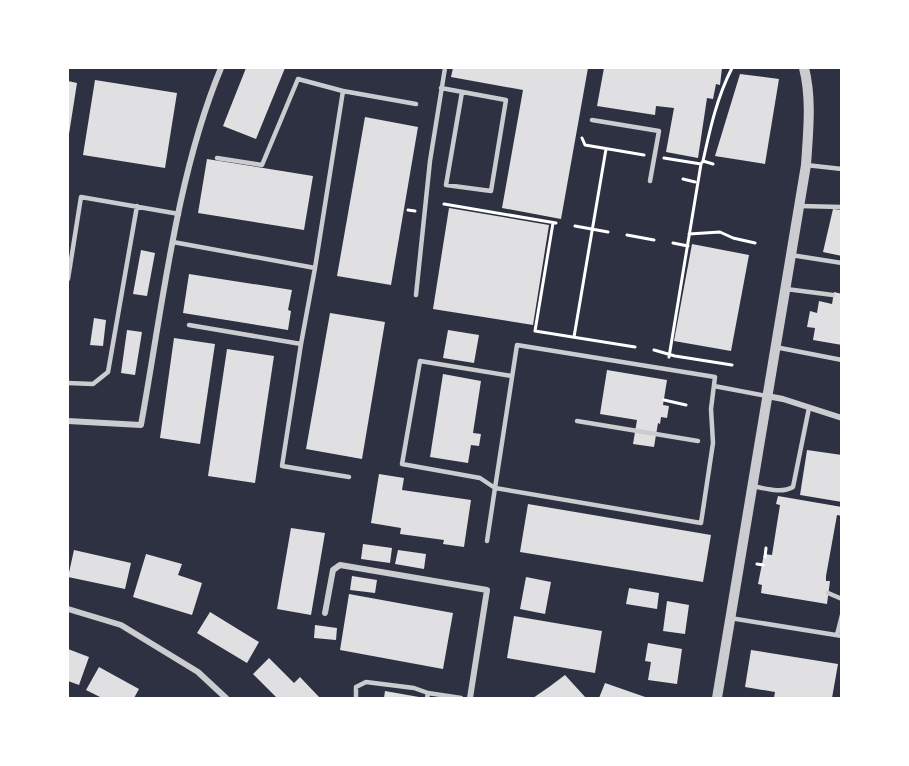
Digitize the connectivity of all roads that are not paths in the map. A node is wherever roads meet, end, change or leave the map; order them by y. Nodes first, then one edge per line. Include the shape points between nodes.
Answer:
1 (221, 68) edge
2 (445, 68) edge
3 (804, 68) edge
4 (441, 88) junction
5 (343, 91) junction
6 (462, 92) junction
7 (416, 104) dead end
8 (592, 120) dead end
9 (217, 158) dead end
10 (806, 165) junction
11 (842, 170) edge
12 (650, 182) dead end
13 (137, 206) junction
14 (800, 206) junction
15 (842, 207) edge
16 (179, 214) junction
17 (173, 242) junction
18 (791, 255) junction
19 (842, 263) edge
20 (315, 268) junction
21 (68, 279) edge
22 (786, 289) junction
23 (416, 295) dead end
24 (833, 295) dead end
25 (189, 325) dead end
26 (301, 344) junction
27 (776, 347) junction
28 (842, 360) edge
29 (512, 376) junction
30 (68, 383) edge
31 (714, 386) junction
32 (767, 396) junction
33 (808, 408) junction
34 (842, 418) edge
35 (68, 421) edge
36 (577, 421) dead end
37 (698, 441) dead end
38 (349, 477) dead end
39 (751, 486) junction
40 (495, 488) junction
41 (487, 541) dead end
42 (828, 593) dead end
43 (842, 599) edge
44 (68, 609) edge
45 (325, 613) dead end
46 (842, 615) edge
47 (730, 618) junction
48 (839, 636) edge
49 (427, 696) edge
50 (226, 699) edge
51 (356, 699) edge
52 (461, 699) edge
53 (470, 699) edge
54 (717, 699) edge

1 - 16 street via 194,148
2 - 4 lane
3 - 10 street via 809,128
4 - 6 lane
4 - 23 lane via 429,161
5 - 7 lane
5 - 9 lane via 298,79 262,165
5 - 20 lane
6 - 6 lane via 507,100 491,191 446,185
8 - 12 lane via 659,131
10 - 11 lane
10 - 14 street
13 - 16 lane
13 - 21 lane via 81,197
13 - 30 lane via 108,372 93,384
14 - 15 lane
14 - 18 street
16 - 17 street
17 - 20 lane
17 - 35 street via 141,425
18 - 19 lane
18 - 22 street
20 - 26 lane
22 - 24 lane
22 - 27 street
25 - 26 lane
26 - 38 lane via 282,466
27 - 28 lane
27 - 32 street
29 - 31 lane via 517,345 715,377
29 - 40 lane
29 - 40 lane via 420,361 402,464 480,478
31 - 32 lane
31 - 40 lane via 713,443 701,523
32 - 33 street
32 - 39 street
33 - 34 street
33 - 39 lane via 793,487 781,490
36 - 37 lane
39 - 47 street
40 - 41 lane
42 - 43 lane
44 - 50 street via 120,625 198,672
45 - 53 street via 333,570 340,566 487,590
46 - 48 lane
47 - 48 lane
47 - 54 street
49 - 51 lane via 414,688 366,682 356,687
49 - 52 lane

